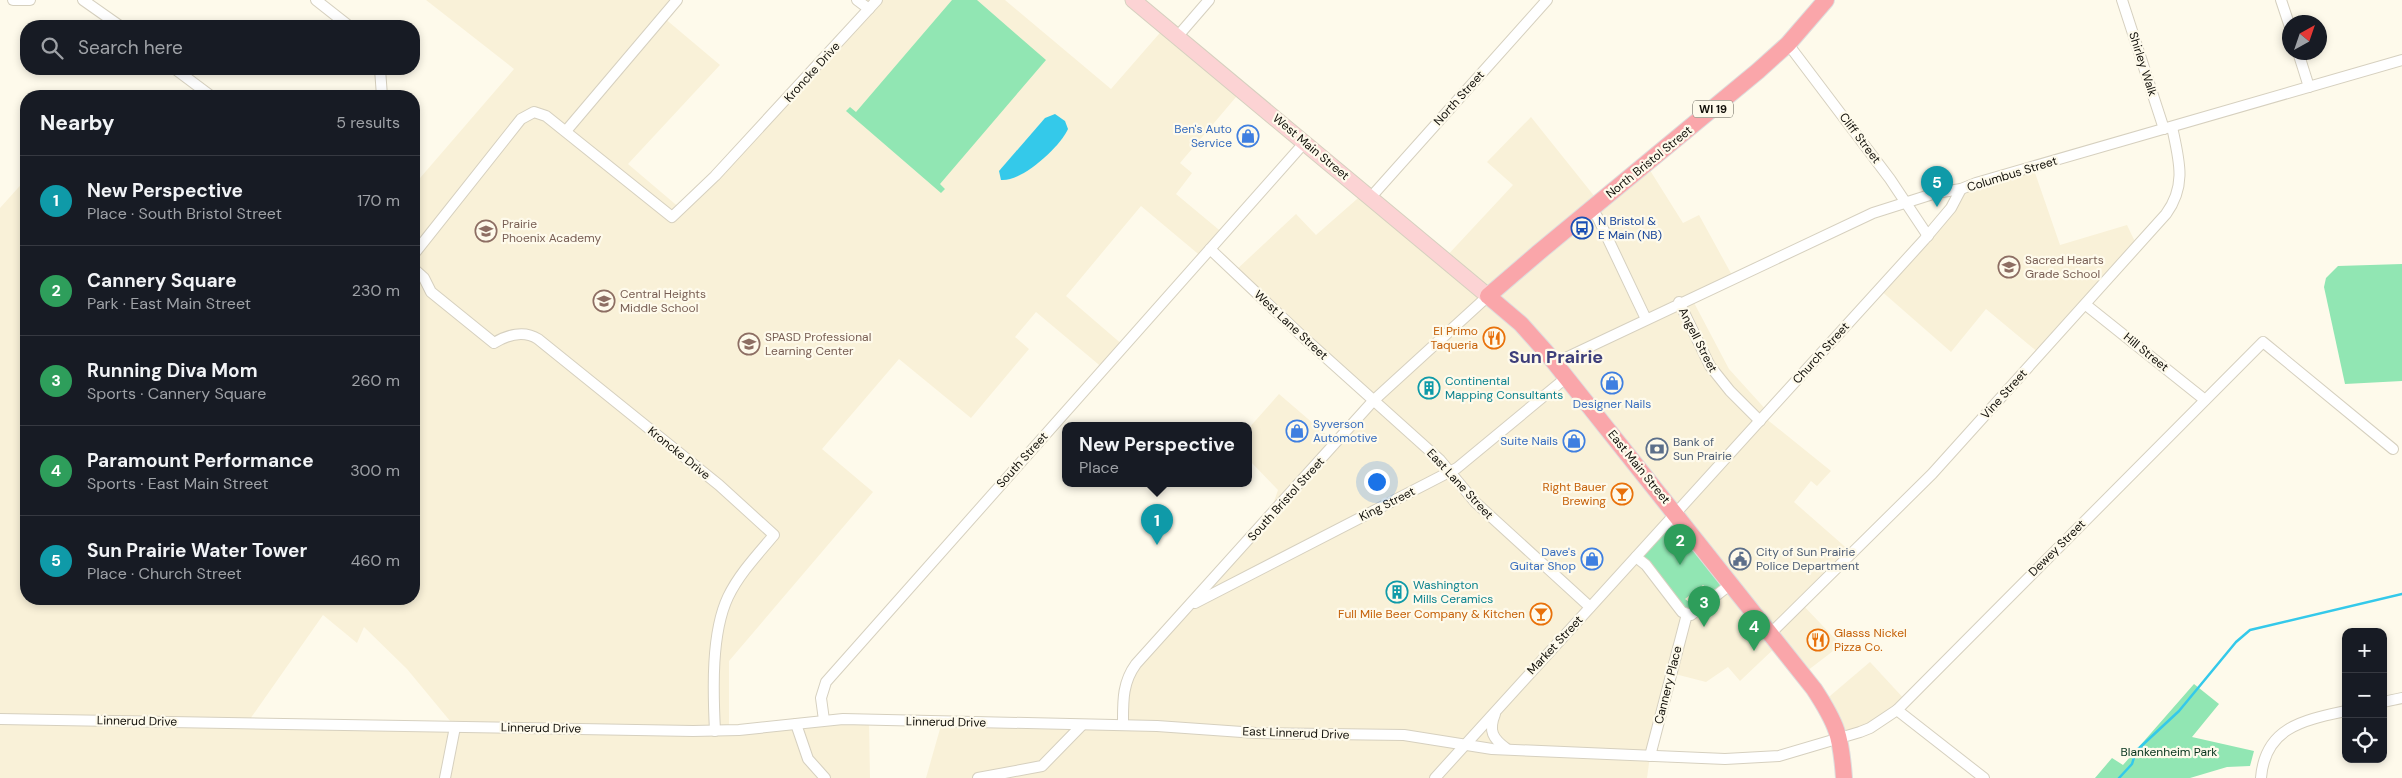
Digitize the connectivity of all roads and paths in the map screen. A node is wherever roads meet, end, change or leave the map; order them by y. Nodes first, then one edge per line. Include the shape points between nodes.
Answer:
1 (12, 0) edge
2 (30, 0) edge
3 (83, 0) edge
4 (316, 0) edge
5 (677, 0) edge
6 (857, 0) edge
7 (877, 0) edge
8 (1133, 0) edge
9 (1209, 0) edge
10 (1547, 0) edge
11 (1826, 0) edge
12 (2122, 0) edge
13 (2281, 0) edge
14 (868, 9) junction
15 (2286, 15) edge
16 (111, 20) edge
17 (341, 20) edge
18 (1177, 37) junction
19 (1788, 44) junction
20 (2301, 60) edge
21 (2402, 60) edge
22 (183, 75) edge
23 (380, 75) edge
24 (2309, 87) junction
25 (203, 90) edge
26 (382, 90) edge
27 (2168, 128) junction
28 (566, 131) junction
29 (1305, 142) junction
30 (1961, 189) junction
31 (1371, 197) junction
32 (1906, 202) junction
33 (1591, 208) junction
34 (1928, 236) junction
35 (420, 246) edge
36 (1210, 250) junction
37 (420, 274) edge
38 (1488, 296) junction
39 (1679, 302) junction
40 (2086, 304) junction
41 (1646, 319) junction
42 (1555, 363) junction
43 (1567, 377) junction
44 (2205, 400) junction
45 (1373, 401) junction
46 (1760, 421) junction
47 (2393, 448) dead end
48 (1451, 472) junction
49 (1675, 512) junction
50 (1636, 557) junction
51 (1727, 587) junction
52 (1190, 606) junction
53 (1590, 607) junction
54 (1690, 614) junction
55 (1771, 633) junction
56 (2402, 698) edge
57 (2387, 701) edge
58 (1498, 707) junction
59 (1896, 710) junction
60 (2342, 712) edge
61 (0, 719) edge
62 (824, 720) junction
63 (796, 724) junction
64 (1082, 725) junction
65 (1123, 725) junction
66 (455, 728) junction
67 (715, 731) junction
68 (1839, 738) junction
69 (1463, 746) junction
70 (1508, 750) junction
71 (1650, 756) junction
72 (445, 778) edge
73 (825, 778) edge
74 (978, 778) edge
75 (1435, 778) edge
76 (1844, 778) edge
77 (1984, 778) edge
78 (2261, 778) edge

1 - 2 street
3 - 16 street
4 - 17 street
5 - 28 street
6 - 14 street
7 - 14 street, Kroncke Drive
8 - 18 main road, West Main Street
9 - 18 street
10 - 31 street, North Street
11 - 19 main road, North Bristol Street / WI 19
12 - 27 street, Shirley Walk
13 - 15 street
14 - 28 street, Kroncke Drive via 716,176 672,217
18 - 29 main road, West Main Street
19 - 32 street, Cliff Street
19 - 33 main road, North Bristol Street / WI 19
20 - 24 street
21 - 24 street, Columbus Street
22 - 25 street
23 - 26 street
24 - 27 street, Columbus Street
27 - 30 street, Columbus Street
27 - 40 street, Vine Street via 2180,178 2176,198 2166,214
28 - 35 street, Kroncke Drive via 546,116 534,112 521,119
29 - 31 main road, West Main Street
29 - 36 street, South Street
30 - 32 street, Columbus Street
30 - 34 street, Church Street via 1951,208
31 - 38 main road, West Main Street
32 - 34 street, Cliff Street
32 - 39 street, Columbus Street via 1850,223
33 - 38 main road, North Bristol Street / WI 19
33 - 41 street
34 - 46 street, Church Street
36 - 45 street, West Lane Street
36 - 62 street, South Street via 826,682 821,698
37 - 67 street, Kroncke Drive via 431,292 494,343 522,334 538,339 719,485 774,535 734,587 723,609 717,640
38 - 42 main road, East Main Street via 1521,324
38 - 45 street, South Bristol Street
39 - 41 street, Columbus Street
39 - 46 street, Angell Street via 1710,366
40 - 44 street, Hill Street
40 - 55 street, Vine Street via 1932,474
41 - 42 street, Columbus Street
42 - 43 main road, East Main Street
43 - 48 street, King Street
43 - 49 main road, East Main Street
44 - 47 street, Dewey Street via 2263,342
44 - 59 street, Dewey Street
45 - 48 street, East Lane Street
45 - 52 street, South Bristol Street
46 - 49 street, Church Street
48 - 52 street, King Street
48 - 53 street, East Lane Street via 1475,502
49 - 50 street, Market Street
49 - 51 main road, East Main Street
50 - 53 street, Market Street
50 - 54 street via 1646,565 1682,612
51 - 54 street
51 - 55 main road, East Main Street
52 - 65 street, South Bristol Street via 1130,673 1123,692
53 - 58 street, Market Street
54 - 71 street, Cannery Place
55 - 68 main road, East Main Street via 1833,718
56 - 57 street
58 - 69 street, Market Street
58 - 70 street via 1491,729 1497,742
59 - 68 street, Dewey Street via 1870,728
59 - 77 street
60 - 78 street via 2305,720 2290,727 2265,756
61 - 66 street, Linnerud Drive
62 - 63 street, Linnerud Drive
62 - 64 street, Linnerud Drive
63 - 67 street, Linnerud Drive
63 - 73 street via 808,759
64 - 65 street, East Linnerud Drive
64 - 74 street via 1042,766
65 - 69 street, East Linnerud Drive via 1256,733 1404,735
66 - 67 street, Linnerud Drive
66 - 72 street
68 - 71 street, East Linnerud Drive via 1779,756 1724,760
68 - 76 main road, East Main Street
69 - 70 street, East Linnerud Drive
69 - 75 street, Market Street
70 - 71 street, East Linnerud Drive

